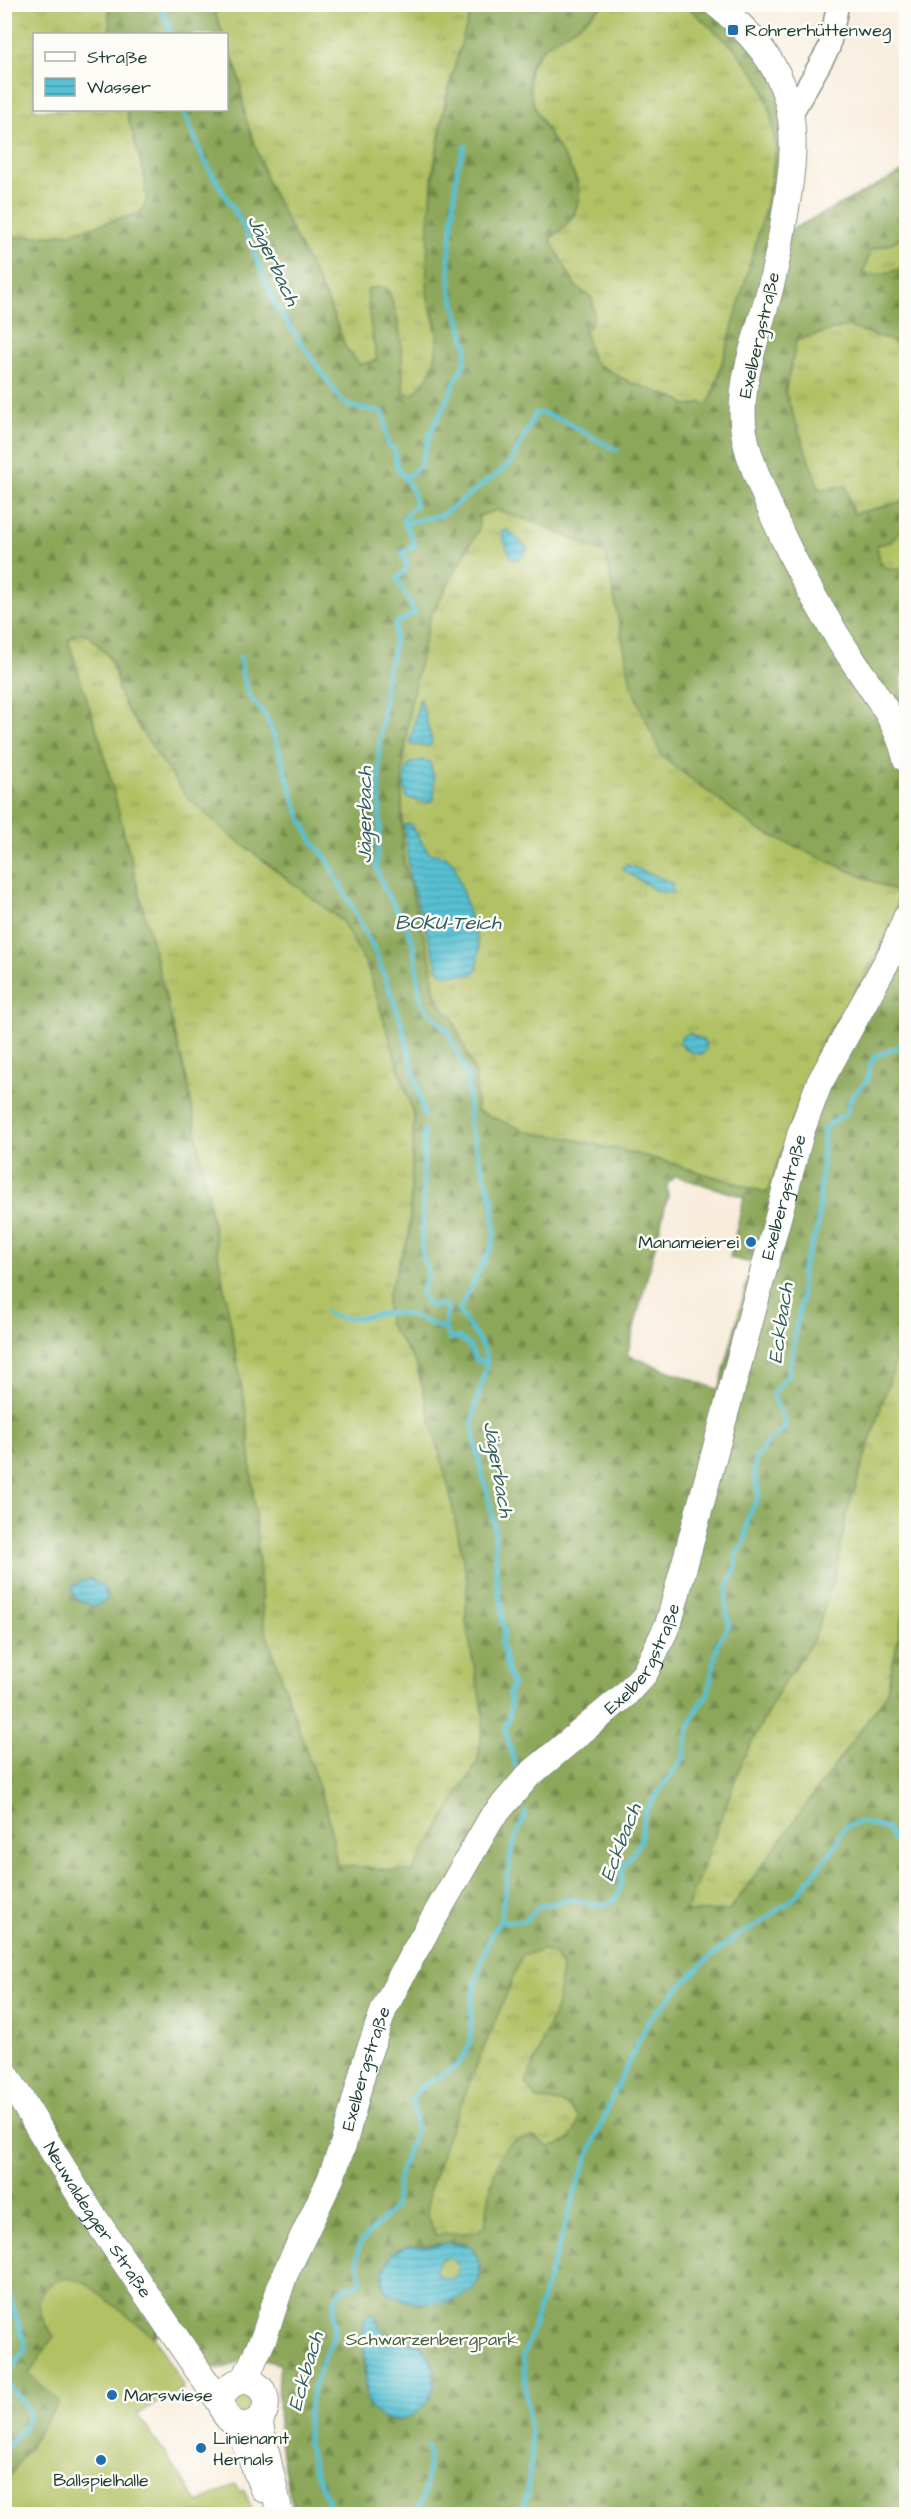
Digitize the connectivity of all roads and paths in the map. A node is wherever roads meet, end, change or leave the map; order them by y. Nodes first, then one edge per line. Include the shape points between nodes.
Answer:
1 (716, 4) edge
2 (838, 4) edge
3 (791, 115) junction
4 (906, 759) edge
5 (906, 918) edge
6 (4, 2072) edge
7 (239, 2389) junction
8 (250, 2421) junction
9 (275, 2514) edge
10 (280, 2514) edge

1 - 3 main road, Exelbergstraße via 765,55 780,79
2 - 3 street via 829,48
3 - 4 main road, Exelbergstraße via 795,149 791,179 774,275 744,387 745,439 793,562 894,722
5 - 7 main road, Exelbergstraße via 824,1074 801,1132 669,1622 653,1658 625,1695 520,1784 491,1819 458,1876 384,2009 330,2180 284,2276 264,2337
6 - 7 main road, Neuwaldegger Straße via 82,2199 195,2362
7 - 8 main road, Neuwaldegger Straße via 227,2418
7 - 8 main road, Exelbergstraße via 266,2401
8 - 9 main road
8 - 10 main road via 260,2425

